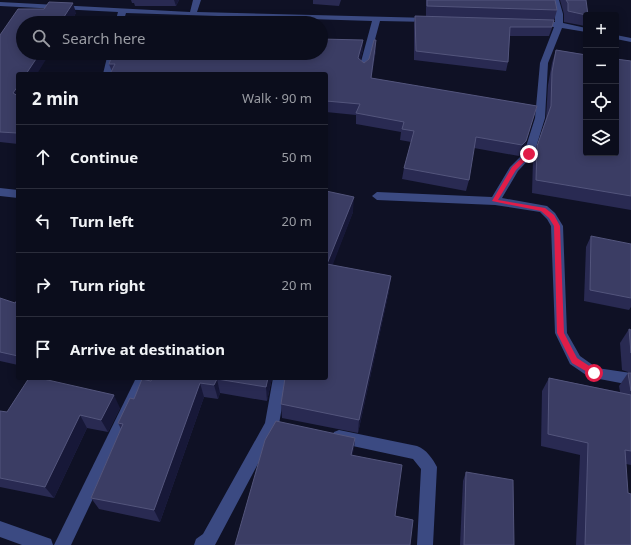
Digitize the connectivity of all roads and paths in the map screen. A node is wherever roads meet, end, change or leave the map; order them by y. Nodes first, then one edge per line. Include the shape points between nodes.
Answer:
1 (197, 0) edge
2 (555, 0) edge
3 (0, 4) edge
4 (123, 9) junction
5 (193, 14) junction
6 (121, 16) edge
7 (285, 16) edge
8 (328, 17) edge
9 (377, 18) junction
10 (441, 20) edge
11 (528, 24) edge
12 (559, 25) junction
13 (583, 29) edge
14 (619, 38) edge
15 (631, 40) edge
16 (110, 60) edge
17 (363, 69) edge
18 (107, 72) edge
19 (0, 192) edge
20 (16, 194) edge
21 (377, 196) dead end
22 (495, 201) junction
23 (631, 379) edge
24 (142, 380) edge
25 (280, 380) edge
26 (272, 424) junction
27 (287, 427) edge
28 (325, 434) edge
29 (0, 529) edge
30 (45, 545) edge
31 (62, 545) edge
32 (202, 545) edge
33 (425, 545) edge

1 - 5 street
2 - 12 street
3 - 4 street
4 - 5 street
4 - 6 street
5 - 7 street
8 - 9 street
9 - 10 street
9 - 17 street
11 - 12 street
12 - 13 street
12 - 22 street via 544,63 540,118 529,154 514,169
14 - 15 street
16 - 18 street
19 - 20 street
21 - 22 street
22 - 23 street via 543,209 551,216 557,226 561,333 575,360 594,373
24 - 31 street
25 - 26 street
26 - 27 street
26 - 32 street via 209,540
28 - 33 street via 417,453 426,461 429,467
29 - 30 street

